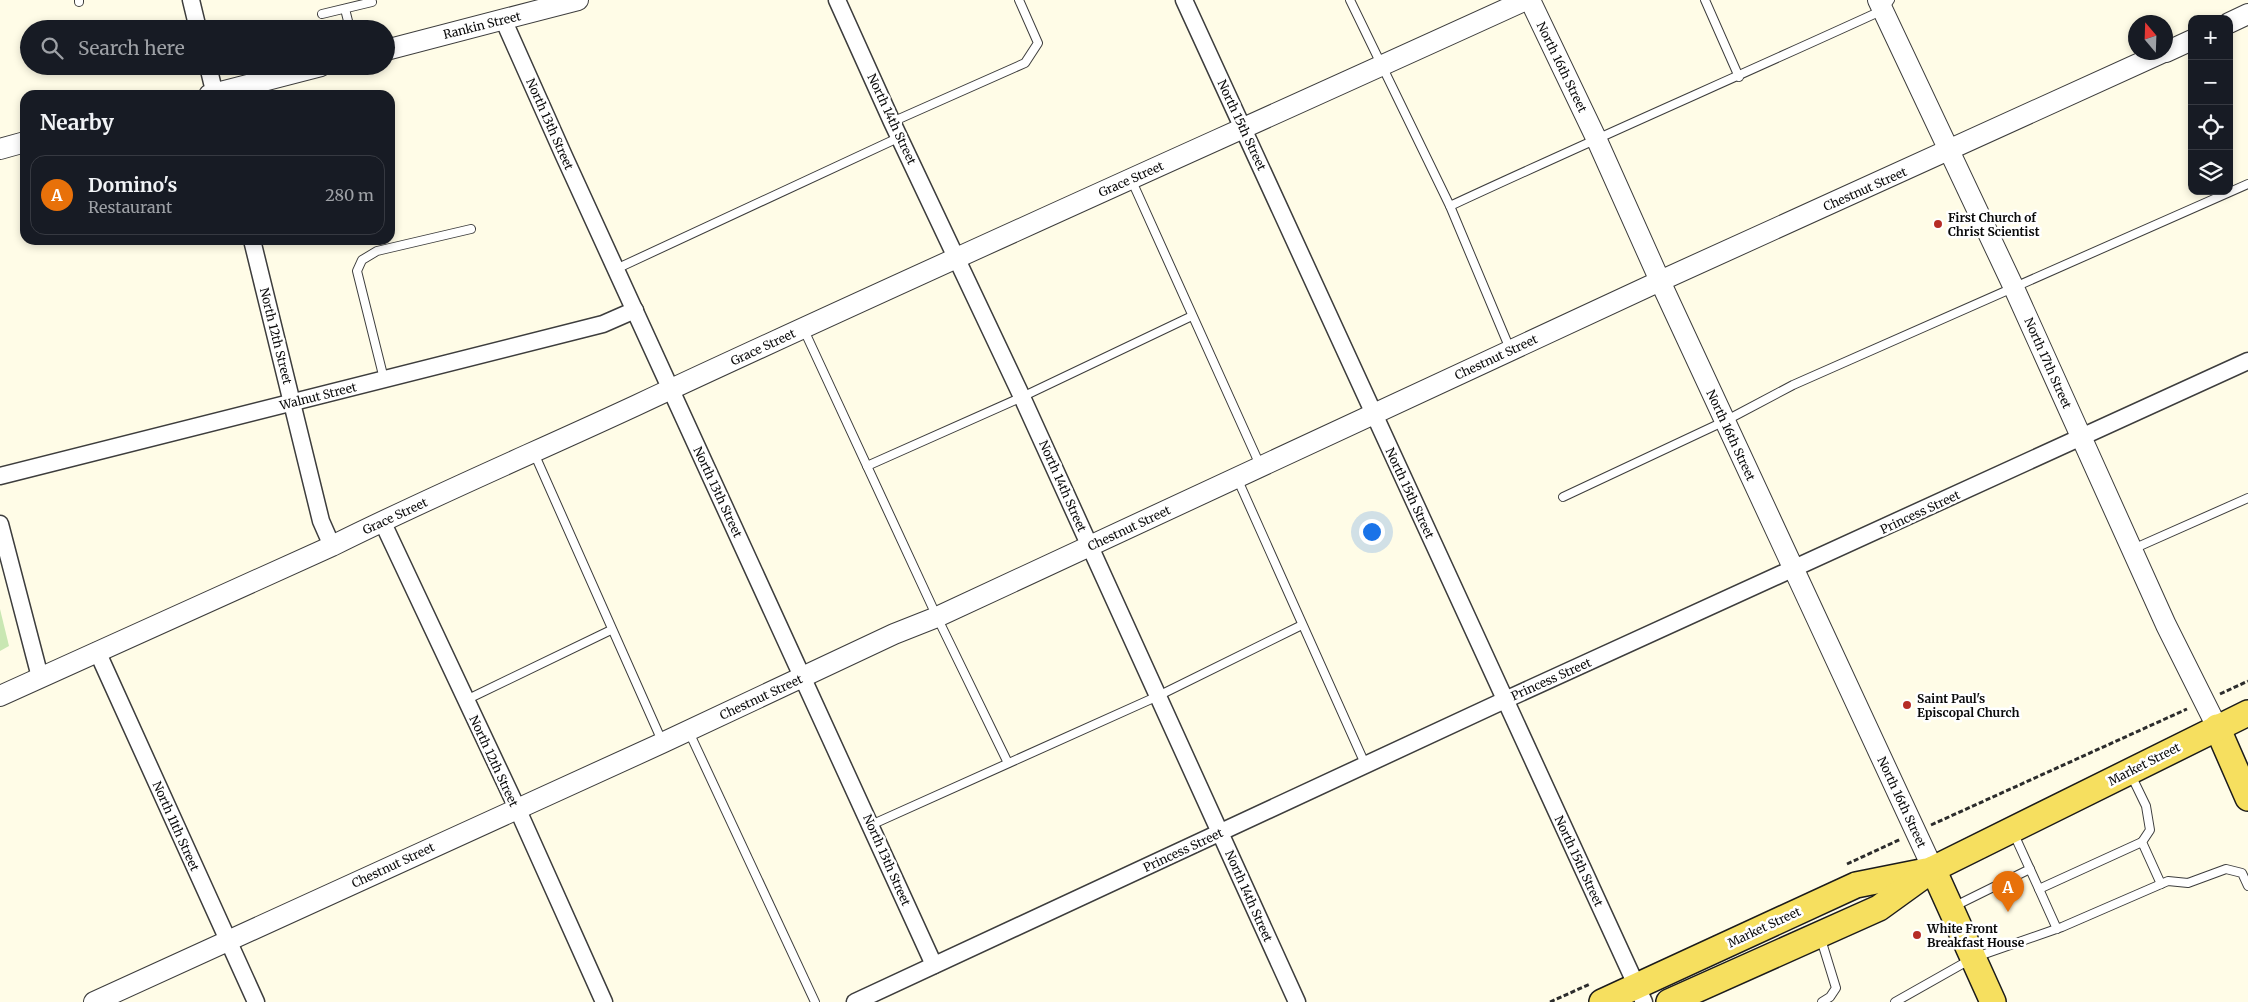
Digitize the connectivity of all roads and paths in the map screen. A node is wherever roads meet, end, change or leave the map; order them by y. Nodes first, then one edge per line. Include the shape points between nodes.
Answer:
1 (191, 0) edge
2 (578, 0) edge
3 (837, 0) edge
4 (1019, 0) edge
5 (1184, 0) edge
6 (1350, 0) edge
7 (1528, 0) edge
8 (1705, 0) edge
9 (372, 2) dead end
10 (1883, 3) edge
11 (345, 9) junction
12 (322, 14) dead end
13 (2248, 14) edge
14 (196, 20) edge
15 (348, 20) edge
16 (503, 20) junction
17 (2233, 21) edge
18 (2188, 42) edge
19 (395, 48) edge
20 (2173, 48) edge
21 (2147, 60) edge
22 (1383, 65) junction
23 (210, 75) edge
24 (286, 75) edge
25 (1739, 76) junction
26 (212, 90) edge
27 (228, 90) edge
28 (892, 122) junction
29 (1245, 128) junction
30 (900, 137) junction
31 (1596, 138) junction
32 (20, 143) edge
33 (0, 149) edge
34 (1950, 150) junction
35 (1131, 179) junction
36 (2248, 184) edge
37 (1450, 206) junction
38 (472, 230) dead end
39 (253, 245) edge
40 (956, 256) junction
41 (616, 268) junction
42 (1660, 281) junction
43 (2014, 288) junction
44 (635, 310) junction
45 (1192, 316) junction
46 (803, 328) junction
47 (1510, 351) junction
48 (2248, 361) edge
49 (384, 379) junction
50 (671, 389) junction
51 (1022, 397) junction
52 (292, 402) junction
53 (1374, 414) junction
54 (1725, 420) junction
55 (2082, 438) junction
56 (534, 453) junction
57 (867, 466) junction
58 (1261, 467) junction
59 (0, 476) edge
60 (1236, 478) junction
61 (1563, 498) dead end
62 (2248, 498) edge
63 (382, 521) junction
64 (0, 524) edge
65 (332, 546) junction
66 (1090, 546) junction
67 (2133, 549) junction
68 (1794, 569) junction
69 (937, 617) junction
70 (1302, 625) junction
71 (611, 630) junction
72 (97, 651) junction
73 (40, 677) junction
74 (804, 677) junction
75 (0, 696) edge
76 (1158, 696) junction
77 (466, 700) junction
78 (1505, 700) junction
79 (2248, 713) edge
80 (2217, 728) junction
81 (688, 730) junction
82 (662, 743) junction
83 (1008, 764) junction
84 (1366, 766) junction
85 (2129, 771) junction
86 (2248, 798) edge
87 (516, 808) junction
88 (871, 825) junction
89 (2012, 830) junction
90 (1221, 832) junction
91 (2142, 842) junction
92 (1933, 869) junction
93 (2030, 869) junction
94 (2162, 884) junction
95 (2248, 886) edge
96 (2040, 889) junction
97 (1951, 908) junction
98 (2057, 929) junction
99 (1820, 935) junction
100 (228, 940) junction
101 (1973, 958) junction
102 (934, 965) junction
103 (1641, 994) edge
104 (94, 1002) edge
105 (256, 1002) edge
106 (604, 1002) edge
107 (815, 1002) edge
108 (855, 1002) edge
109 (1297, 1002) edge
110 (1602, 1002) edge
111 (1668, 1002) edge
112 (1822, 1002) edge
113 (1894, 1002) edge
114 (1993, 1002) edge

1 - 14 street
2 - 16 street, Rankin Street
3 - 28 street, North 14th Street
4 - 28 lane via 1038,43 1025,63
5 - 29 street, North 15th Street
6 - 22 lane
7 - 22 street, Grace Street
7 - 31 street, North 16th Street
8 - 25 lane
9 - 11 lane
10 - 25 lane
10 - 34 street, North 17th Street
11 - 12 lane
11 - 15 lane
13 - 17 street
16 - 19 street, Rankin Street
16 - 41 street, North 13th Street
18 - 20 street, Chestnut Street
21 - 34 street, Chestnut Street
22 - 29 street, Grace Street
22 - 37 lane
23 - 26 street
24 - 27 street
25 - 31 lane
28 - 30 street, North 14th Street
29 - 35 street, Grace Street
29 - 53 street, North 15th Street
30 - 40 street, North 14th Street
30 - 41 lane
31 - 37 lane
31 - 42 street, North 16th Street
32 - 33 street
34 - 42 street, Chestnut Street
34 - 43 street, North 17th Street
35 - 40 street, Grace Street
35 - 45 lane
36 - 43 lane
37 - 47 lane
38 - 49 lane via 377,251 362,260 357,271
39 - 52 street, North 12th Street
40 - 46 street, Grace Street
40 - 51 street, North 14th Street
41 - 44 street, North 13th Street
42 - 47 street, Chestnut Street
42 - 54 street, North 16th Street
43 - 54 lane via 1793,385
43 - 55 street, North 17th Street
44 - 49 street, Walnut Street via 603,324
44 - 50 street, North 13th Street
45 - 51 lane
45 - 58 lane
46 - 50 street, Grace Street
46 - 57 lane
47 - 53 street, Chestnut Street
48 - 55 street, Princess Street
49 - 52 street, Walnut Street
50 - 56 street, Grace Street
50 - 74 street, North 13th Street
51 - 57 lane
51 - 66 street, North 14th Street
52 - 59 street, Walnut Street
52 - 65 street, North 12th Street via 321,521
53 - 58 street, Chestnut Street
53 - 78 street, North 15th Street
54 - 61 lane
54 - 68 street, North 16th Street
55 - 67 street, North 17th Street
55 - 68 street, Princess Street
56 - 63 street, Grace Street
56 - 71 lane
57 - 69 lane
58 - 60 street, Chestnut Street
60 - 66 street, Chestnut Street
60 - 70 lane
62 - 67 lane
63 - 65 street, Grace Street
63 - 77 street, North 12th Street
64 - 73 street
65 - 72 street, Grace Street
66 - 69 street, Chestnut Street
66 - 76 street, North 14th Street
67 - 80 street, North 17th Street
68 - 78 street, Princess Street
68 - 92 street, North 16th Street
69 - 74 street, Chestnut Street
69 - 83 lane
70 - 76 lane
70 - 84 lane
71 - 77 lane
71 - 82 lane
72 - 73 street, Grace Street
72 - 100 street, North 11th Street
73 - 75 street, Grace Street
74 - 81 street, Chestnut Street
74 - 88 street, North 13th Street
76 - 83 lane
76 - 90 street, North 14th Street
77 - 87 street, North 12th Street
78 - 84 street, Princess Street
78 - 103 street, North 15th Street
79 - 80 main road, Market Street
80 - 85 main road, Market Street
80 - 86 main road
81 - 82 street, Chestnut Street
81 - 107 lane
82 - 87 street, Chestnut Street
83 - 88 lane
84 - 90 street, Princess Street
85 - 89 main road, Market Street
85 - 91 lane via 2146,806 2150,830
87 - 100 street, Chestnut Street
87 - 106 street, North 12th Street
88 - 102 street, North 13th Street
89 - 92 main road, Market Street
89 - 93 lane
90 - 102 street, Princess Street
90 - 109 street, North 14th Street
91 - 94 lane
91 - 96 lane
92 - 97 main road
92 - 99 main road, Market Street via 1879,908
92 - 103 main road, Market Street via 1856,885
93 - 96 lane
93 - 97 lane
94 - 95 lane via 2188,883 2226,869 2242,872
94 - 98 lane
96 - 98 lane
97 - 101 main road
98 - 101 lane
99 - 111 main road, Market Street
99 - 112 lane via 1836,988
100 - 104 street, Chestnut Street
100 - 105 street, North 11th Street
101 - 113 lane
101 - 114 main road
102 - 108 street, Princess Street
103 - 110 main road, Market Street

